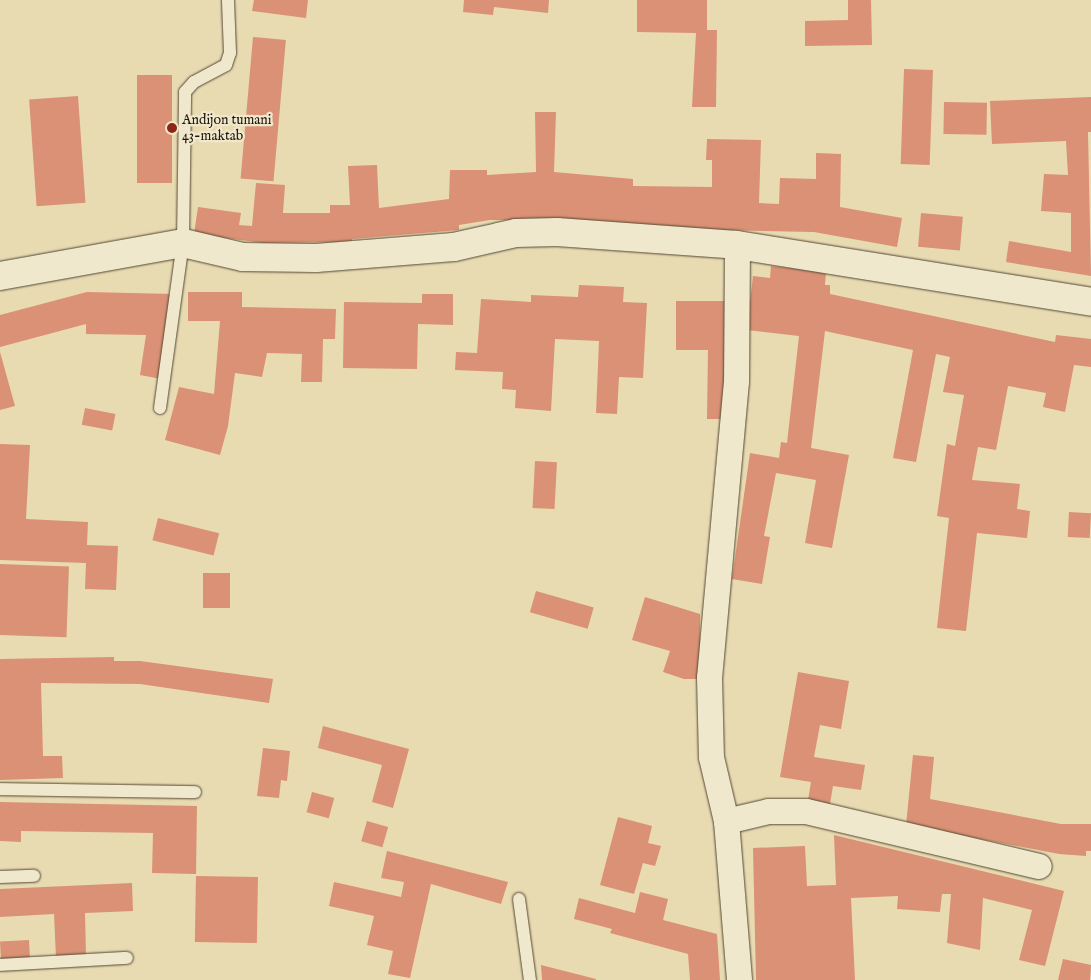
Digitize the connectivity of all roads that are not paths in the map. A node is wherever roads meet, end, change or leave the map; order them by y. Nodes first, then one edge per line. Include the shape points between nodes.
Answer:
1 (228, 0) edge
2 (183, 243) junction
3 (737, 245) junction
4 (0, 276) edge
5 (1091, 302) edge
6 (160, 408) dead end
7 (0, 789) edge
8 (195, 792) dead end
9 (726, 821) junction
10 (1039, 866) dead end
11 (34, 876) dead end
12 (0, 877) edge
13 (519, 899) dead end
14 (127, 958) dead end
15 (0, 965) edge
16 (530, 980) edge
17 (738, 980) edge

1 - 2 lane via 230,53 226,65 194,82 185,92
2 - 3 street via 244,257 316,258 454,247 516,234 557,232
2 - 4 street
2 - 6 lane
3 - 5 street
3 - 9 street via 736,381 709,677 711,757
7 - 8 lane
9 - 10 street via 768,811 806,811
9 - 17 street
11 - 12 lane
13 - 16 lane
14 - 15 lane

